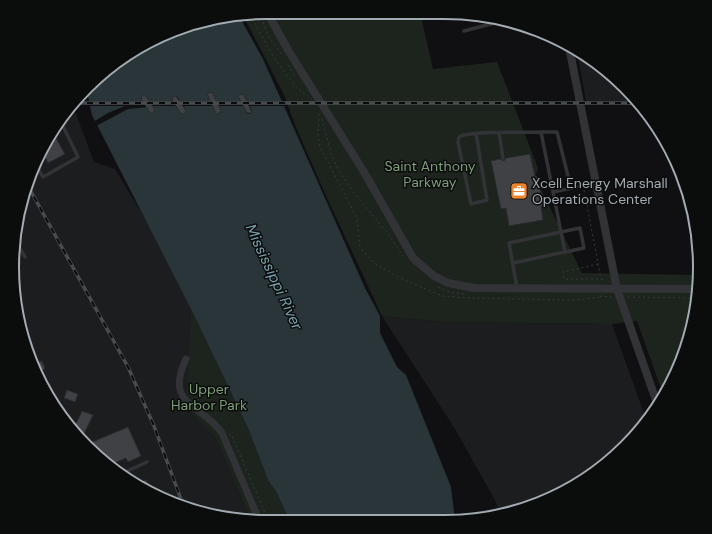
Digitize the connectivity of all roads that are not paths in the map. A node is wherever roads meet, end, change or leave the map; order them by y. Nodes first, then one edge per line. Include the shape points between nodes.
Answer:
1 (271, 19) edge
2 (492, 24) edge
3 (464, 31) dead end
4 (569, 52) edge
5 (63, 126) edge
6 (541, 132) junction
7 (476, 133) junction
8 (499, 133) junction
9 (503, 158) dead end
10 (39, 169) edge
11 (596, 183) junction
12 (571, 188) junction
13 (553, 192) junction
14 (561, 232) junction
15 (20, 249) edge
16 (565, 252) junction
17 (25, 257) dead end
18 (512, 264) junction
19 (518, 289) junction
20 (617, 289) junction
21 (692, 289) edge
22 (186, 359) dead end
23 (655, 398) edge
24 (147, 462) dead end
25 (127, 471) edge
26 (256, 514) edge

1 - 19 street via 413,258 434,276 448,283 474,288
2 - 3 lane
4 - 11 street
5 - 10 lane via 78,156 44,177
6 - 8 lane
6 - 12 lane via 557,132
6 - 13 lane
7 - 7 lane via 464,134 459,137 458,142 471,204 488,200
7 - 8 lane
8 - 9 lane
11 - 12 lane
11 - 20 street
12 - 13 lane
13 - 14 lane
14 - 16 lane
14 - 16 lane via 580,228 584,248
14 - 18 lane via 509,243
15 - 17 lane
16 - 18 lane
18 - 19 lane
19 - 20 street
20 - 21 street
20 - 23 street
22 - 26 street via 179,389 184,399 214,423 222,433
24 - 25 lane

